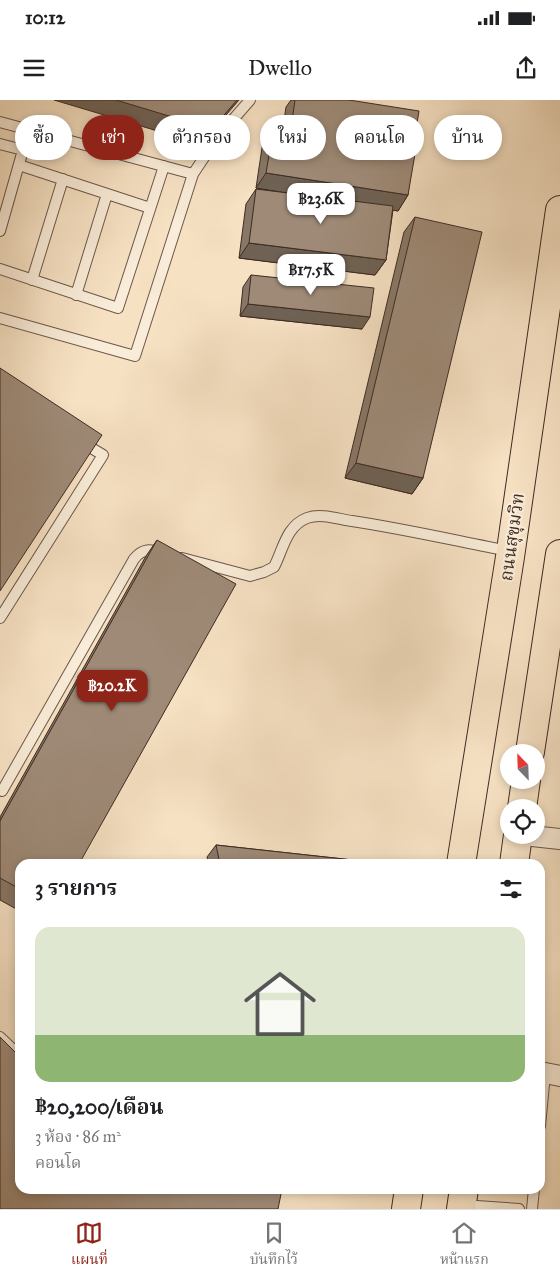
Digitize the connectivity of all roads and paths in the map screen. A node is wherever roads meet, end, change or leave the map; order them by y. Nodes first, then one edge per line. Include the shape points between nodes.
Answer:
1 (250, 100) edge
2 (0, 122) edge
3 (0, 144) edge
4 (19, 165) junction
5 (164, 166) junction
6 (193, 174) junction
7 (63, 179) junction
8 (107, 194) junction
9 (150, 208) junction
10 (560, 210) edge
11 (0, 231) edge
12 (0, 269) edge
13 (32, 280) junction
14 (76, 295) junction
15 (0, 318) edge
16 (71, 435) edge
17 (510, 552) junction
18 (560, 554) edge
19 (0, 618) edge
20 (531, 744) edge
21 (2, 791) dead end
22 (545, 837) edge
23 (560, 839) edge
24 (517, 844) edge
25 (462, 859) edge
26 (515, 859) edge
27 (0, 1037) edge
28 (15, 1051) edge
29 (548, 1074) edge
30 (545, 1094) edge
31 (408, 1194) edge
32 (534, 1194) edge
33 (462, 1201) edge
34 (406, 1209) edge
35 (519, 1209) edge
36 (532, 1209) edge

1 - 6 lane via 217,138
2 - 5 lane
3 - 4 lane via 24,150
4 - 7 lane
4 - 11 lane
5 - 6 lane
5 - 9 lane
6 - 15 lane via 135,356
7 - 8 lane
7 - 13 lane
8 - 9 lane
8 - 14 lane
9 - 14 lane via 118,308
10 - 17 main road, ถนนสุขุมวิท
12 - 13 lane
13 - 14 lane
16 - 19 lane via 103,455
17 - 21 lane via 321,516 307,518 294,526 274,567 250,576 153,550 139,552
17 - 25 main road, ถนนสุขุมวิท
18 - 20 main road
22 - 23 street
24 - 26 main road
27 - 28 lane
29 - 30 lane
31 - 34 main road
32 - 36 lane
33 - 35 lane

